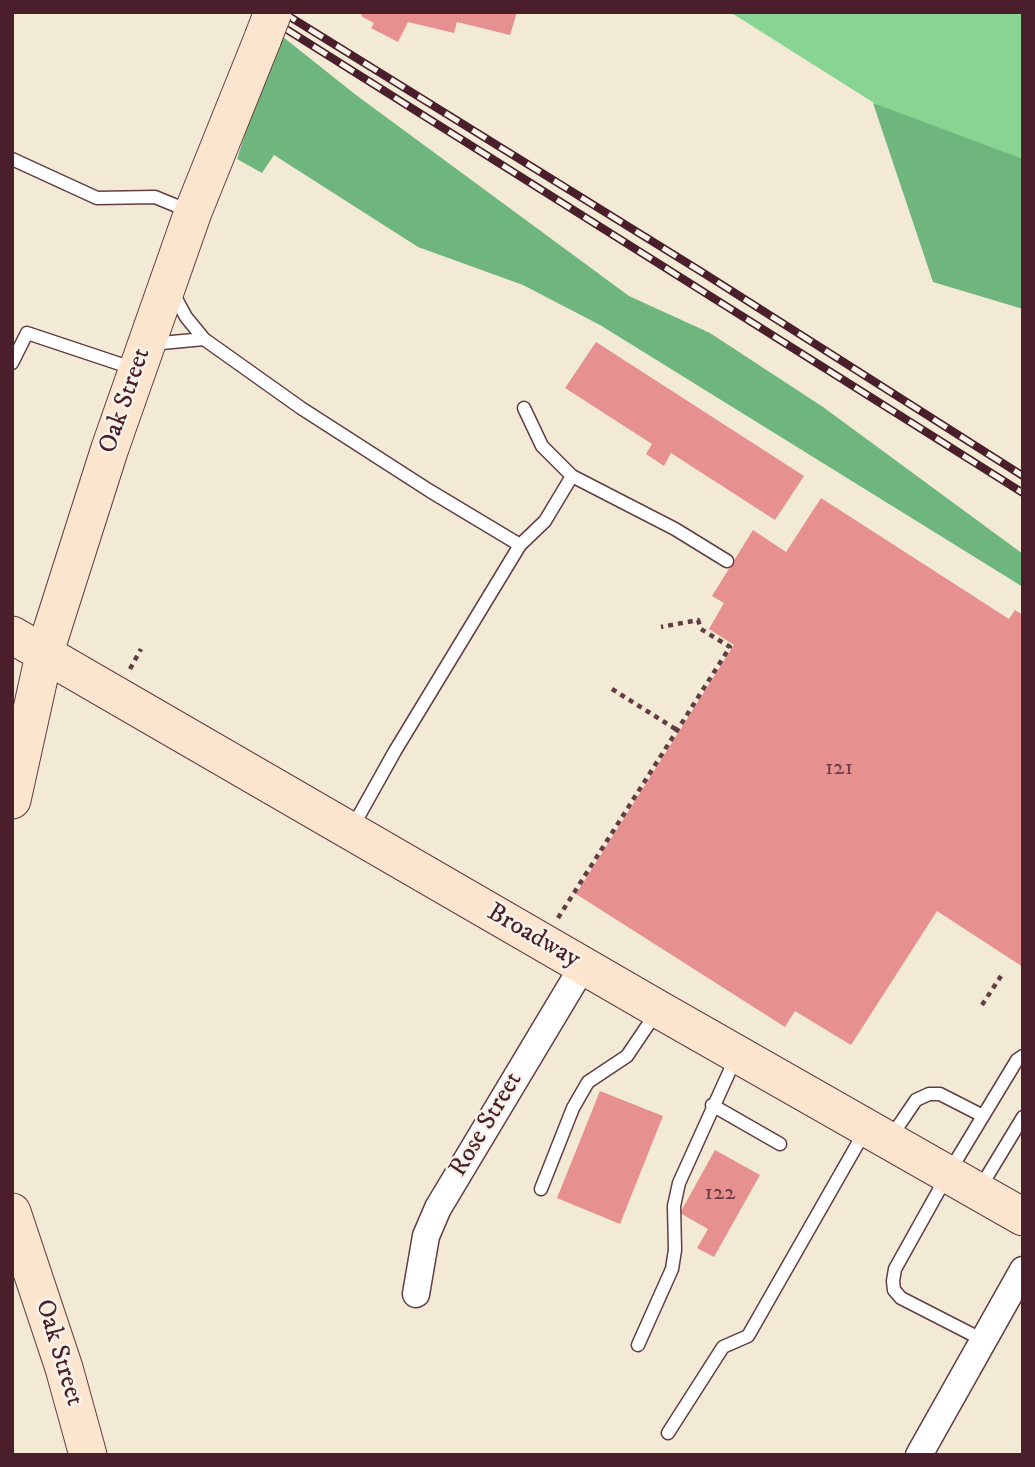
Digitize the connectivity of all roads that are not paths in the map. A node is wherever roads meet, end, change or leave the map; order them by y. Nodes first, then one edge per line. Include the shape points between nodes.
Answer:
1 (268, 25) edge
2 (12, 159) edge
3 (193, 212) junction
4 (167, 282) junction
5 (204, 339) junction
6 (140, 357) junction
7 (12, 363) edge
8 (524, 408) dead end
9 (572, 476) junction
10 (520, 545) junction
11 (727, 561) dead end
12 (12, 635) edge
13 (44, 655) junction
14 (12, 800) edge
15 (350, 831) junction
16 (583, 965) junction
17 (658, 1009) junction
18 (737, 1054) junction
19 (1023, 1056) edge
20 (712, 1105) junction
21 (983, 1116) junction
22 (1023, 1117) edge
23 (878, 1134) junction
24 (780, 1144) dead end
25 (963, 1182) junction
26 (541, 1189) dead end
27 (12, 1212) edge
28 (1023, 1217) edge
29 (1023, 1270) edge
30 (416, 1294) dead end
31 (983, 1340) junction
32 (638, 1346) dead end
33 (668, 1433) dead end
34 (88, 1455) edge
35 (919, 1455) edge

1 - 3 street, Oak Street
2 - 3 lane via 97,198 155,197
3 - 4 street, Oak Street
4 - 5 lane
4 - 6 street, Oak Street
5 - 6 lane
5 - 10 lane via 301,408
6 - 7 lane via 27,332
6 - 13 street, Oak Street
8 - 9 lane via 542,446
9 - 10 lane via 545,521
9 - 11 lane
10 - 15 lane
12 - 13 street, Broadway
13 - 14 street, Oak Street
13 - 15 street, Broadway
15 - 16 street, Broadway
16 - 17 street, Broadway
16 - 30 street, Rose Street via 438,1208 426,1236
17 - 18 street, Broadway
17 - 26 lane via 627,1056 588,1082
18 - 20 lane
18 - 23 street, Broadway
19 - 21 lane
20 - 24 lane
20 - 32 lane via 679,1183 672,1269
21 - 23 lane via 940,1094 929,1094
21 - 25 lane
22 - 25 lane
23 - 25 street, Broadway
23 - 33 lane via 748,1336 723,1347
25 - 28 street, Broadway
25 - 31 lane via 895,1269 894,1290 901,1298
27 - 34 street, Oak Street
29 - 31 street
31 - 35 street

